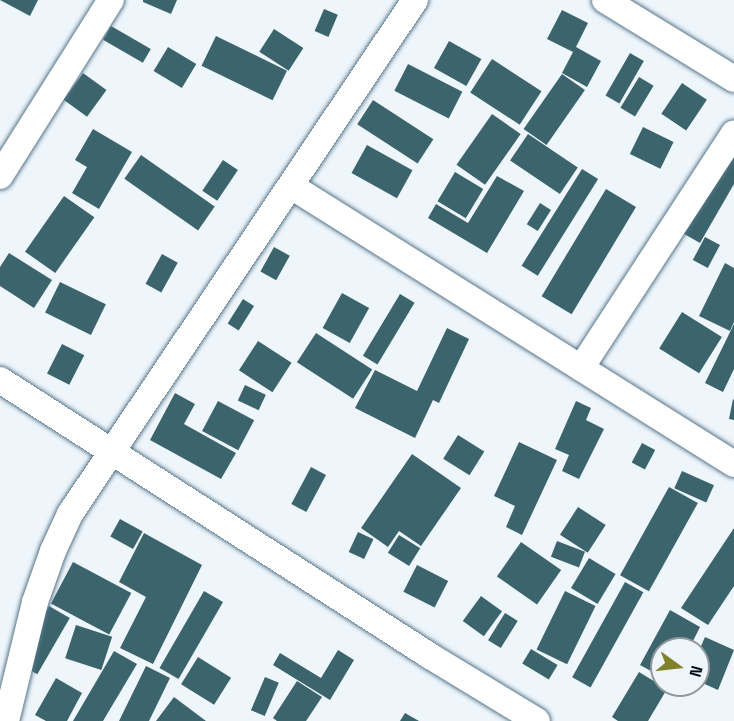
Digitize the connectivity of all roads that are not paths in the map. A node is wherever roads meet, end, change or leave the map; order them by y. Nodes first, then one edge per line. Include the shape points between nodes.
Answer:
1 (111, 0) edge
2 (416, 0) edge
3 (605, 0) edge
4 (734, 79) edge
5 (734, 133) edge
6 (0, 176) edge
7 (291, 186) junction
8 (581, 368) junction
9 (0, 380) edge
10 (113, 450) junction
11 (734, 464) edge
12 (6, 721) edge
13 (537, 721) edge

1 - 6 street
2 - 7 street
3 - 4 street
5 - 8 street
7 - 8 street
7 - 10 street
8 - 11 street
9 - 10 street
10 - 12 street via 70,514 52,551 35,602
10 - 13 street

